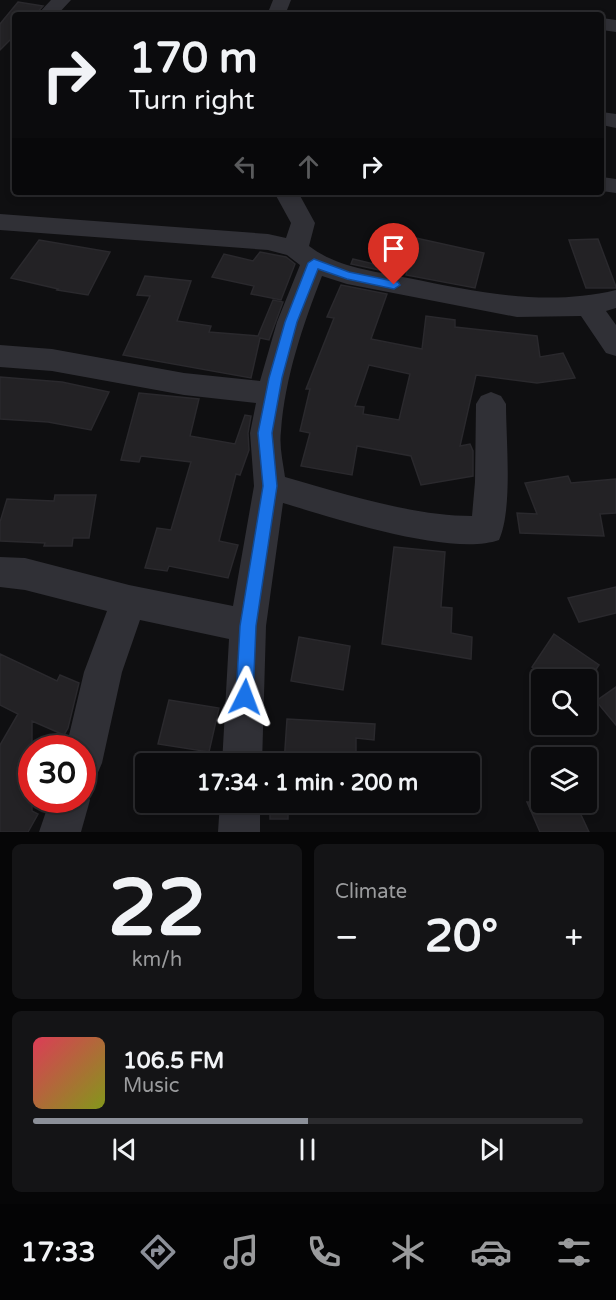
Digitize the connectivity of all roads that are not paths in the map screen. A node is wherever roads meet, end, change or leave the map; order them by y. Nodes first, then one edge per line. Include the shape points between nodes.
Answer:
1 (62, 0) edge
2 (49, 12) edge
3 (288, 195) edge
4 (0, 222) edge
5 (305, 256) junction
6 (616, 298) edge
7 (588, 306) junction
8 (616, 346) edge
9 (0, 356) edge
10 (272, 394) junction
11 (491, 404) dead end
12 (270, 486) junction
13 (0, 572) edge
14 (129, 601) junction
15 (248, 626) junction
16 (88, 735) edge
17 (242, 753) edge
18 (66, 813) edge
19 (240, 813) edge
20 (60, 832) edge
21 (239, 832) edge

1 - 2 street
3 - 5 street via 303,223
4 - 5 street via 268,242
5 - 7 street via 347,275 478,302 517,307
5 - 10 street
6 - 7 street
7 - 8 street
9 - 10 street via 52,360 184,384
10 - 12 street via 265,433
11 - 12 street via 487,530 450,530 354,510
12 - 15 street
13 - 14 street via 25,574
14 - 15 street
14 - 16 street via 103,672
15 - 17 street
18 - 20 street
19 - 21 street

